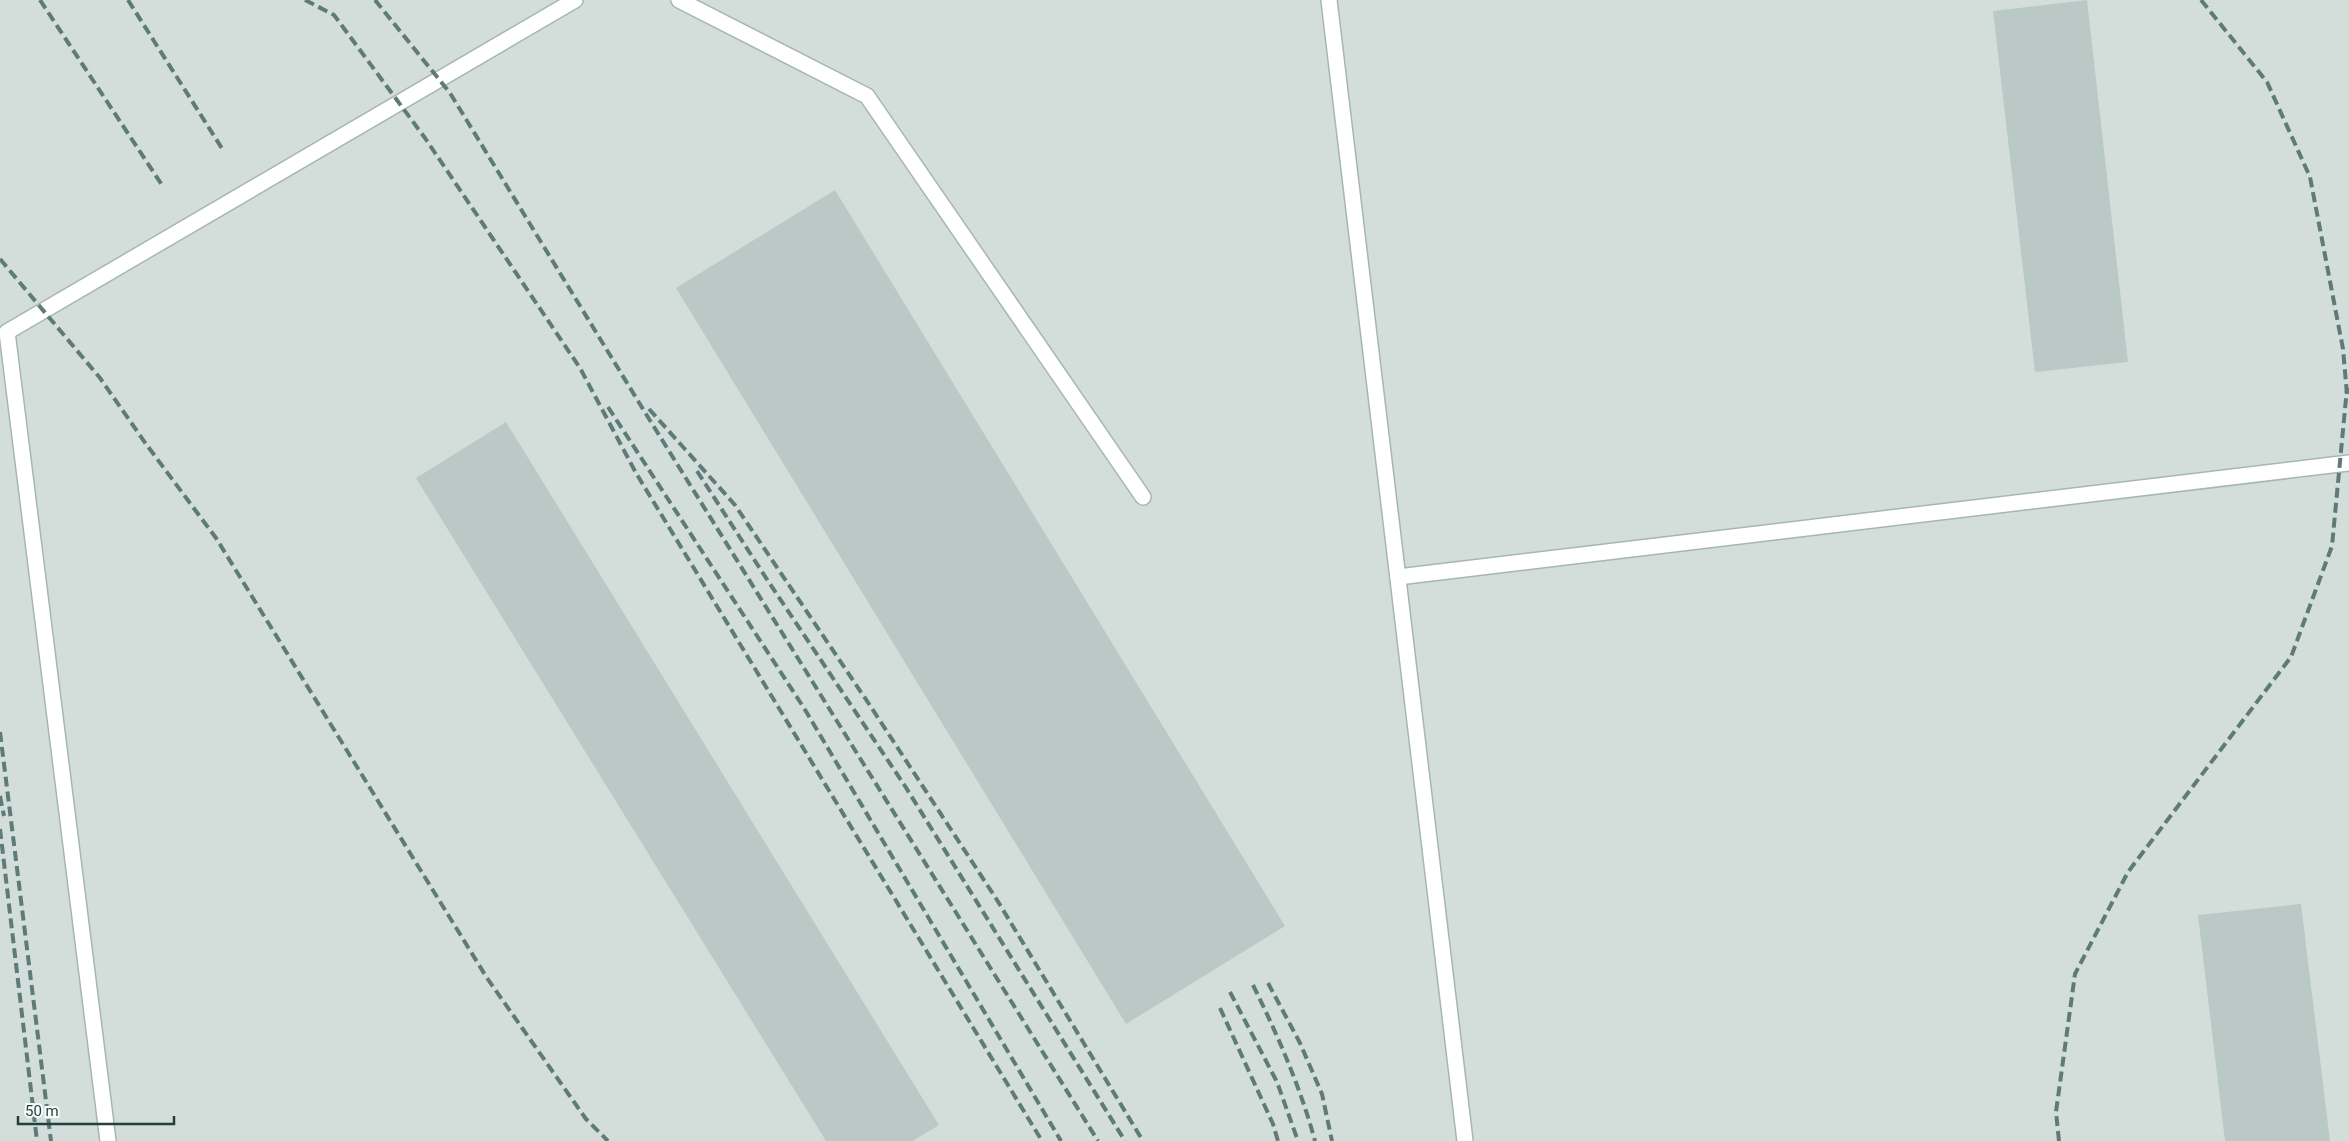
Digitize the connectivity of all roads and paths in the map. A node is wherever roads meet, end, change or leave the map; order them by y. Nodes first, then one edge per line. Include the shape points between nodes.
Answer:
1 (575, 0) edge
2 (679, 0) edge
3 (1329, 0) edge
4 (2349, 463) edge
5 (1142, 497) dead end
6 (1398, 576) junction
7 (108, 1141) edge
8 (1465, 1141) edge

1 - 7 street via 7,332
2 - 5 street via 867,96
3 - 6 street
4 - 6 street
6 - 8 street

